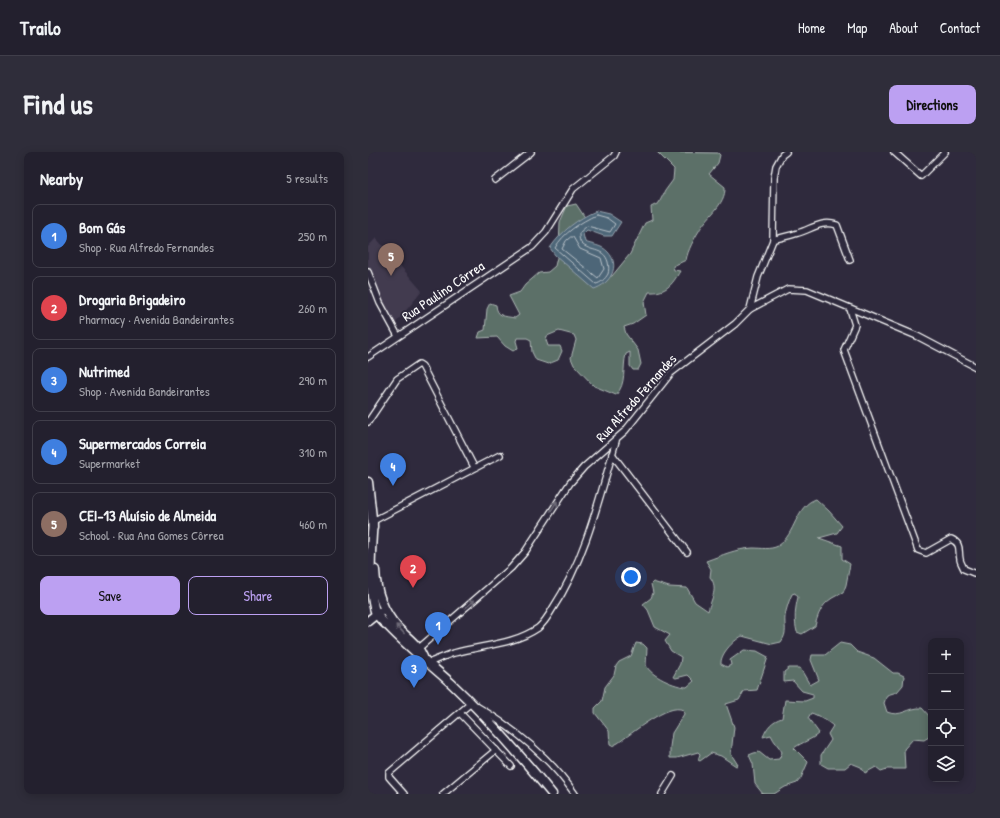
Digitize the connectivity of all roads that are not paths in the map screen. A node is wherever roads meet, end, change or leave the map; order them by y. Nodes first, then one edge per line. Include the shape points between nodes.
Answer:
1 (531, 152) edge
2 (616, 152) edge
3 (786, 152) edge
4 (894, 152) edge
5 (945, 152) edge
6 (495, 180) dead end
7 (773, 240) junction
8 (850, 260) dead end
9 (368, 272) edge
10 (750, 309) junction
11 (850, 309) junction
12 (398, 336) junction
13 (368, 357) edge
14 (976, 367) edge
15 (368, 422) edge
16 (617, 440) junction
17 (612, 454) junction
18 (500, 455) dead end
19 (474, 467) junction
20 (368, 482) edge
21 (372, 521) junction
22 (687, 552) dead end
23 (976, 572) edge
24 (384, 607) junction
25 (376, 615) junction
26 (368, 620) edge
27 (419, 648) junction
28 (426, 661) junction
29 (471, 703) junction
30 (460, 713) junction
31 (496, 750) junction
32 (511, 766) dead end
33 (673, 776) dead end
34 (540, 780) junction
35 (404, 794) edge
36 (443, 794) edge
37 (548, 794) edge
38 (552, 794) edge
39 (575, 794) edge
40 (662, 794) edge

1 - 6 street
2 - 12 street, Rua Paulino Côrrea via 573,189 546,232 532,247
3 - 7 street via 782,154 775,172
4 - 5 street via 921,176
7 - 8 street via 800,233 812,226 834,224
7 - 10 street via 758,277
9 - 12 street via 380,303
10 - 11 street via 783,292 797,288 818,294
10 - 16 street, Rua Alfredo Fernandes via 735,324 671,373
11 - 14 street via 917,336
11 - 23 street via 855,325 844,350 918,550 926,553 951,539 961,550 960,560 964,569
12 - 13 street, Rua Paulino Côrrea
15 - 19 street via 397,379 419,364
16 - 17 street
27 -> 16 street, Rua Alfredo Fernandes via 511,568 525,552 570,483 584,467
17 - 22 street
17 - 28 street via 592,521 575,566 565,589 542,623 516,639
18 - 19 street
19 - 21 street
20 - 21 main road
21 - 24 main road via 375,574
21 - 25 main road via 371,595
24 - 25 main road
27 -> 24 main road via 397,626
25 - 26 main road
25 - 28 main road
27 - 28 main road
28 - 29 main road
29 - 30 street
29 - 34 main road
29 - 39 street via 498,718 524,739 554,768
30 - 31 street
30 - 35 street via 389,773 389,777
31 - 32 street
31 - 36 street
33 - 40 street
34 - 37 main road
34 - 38 main road

